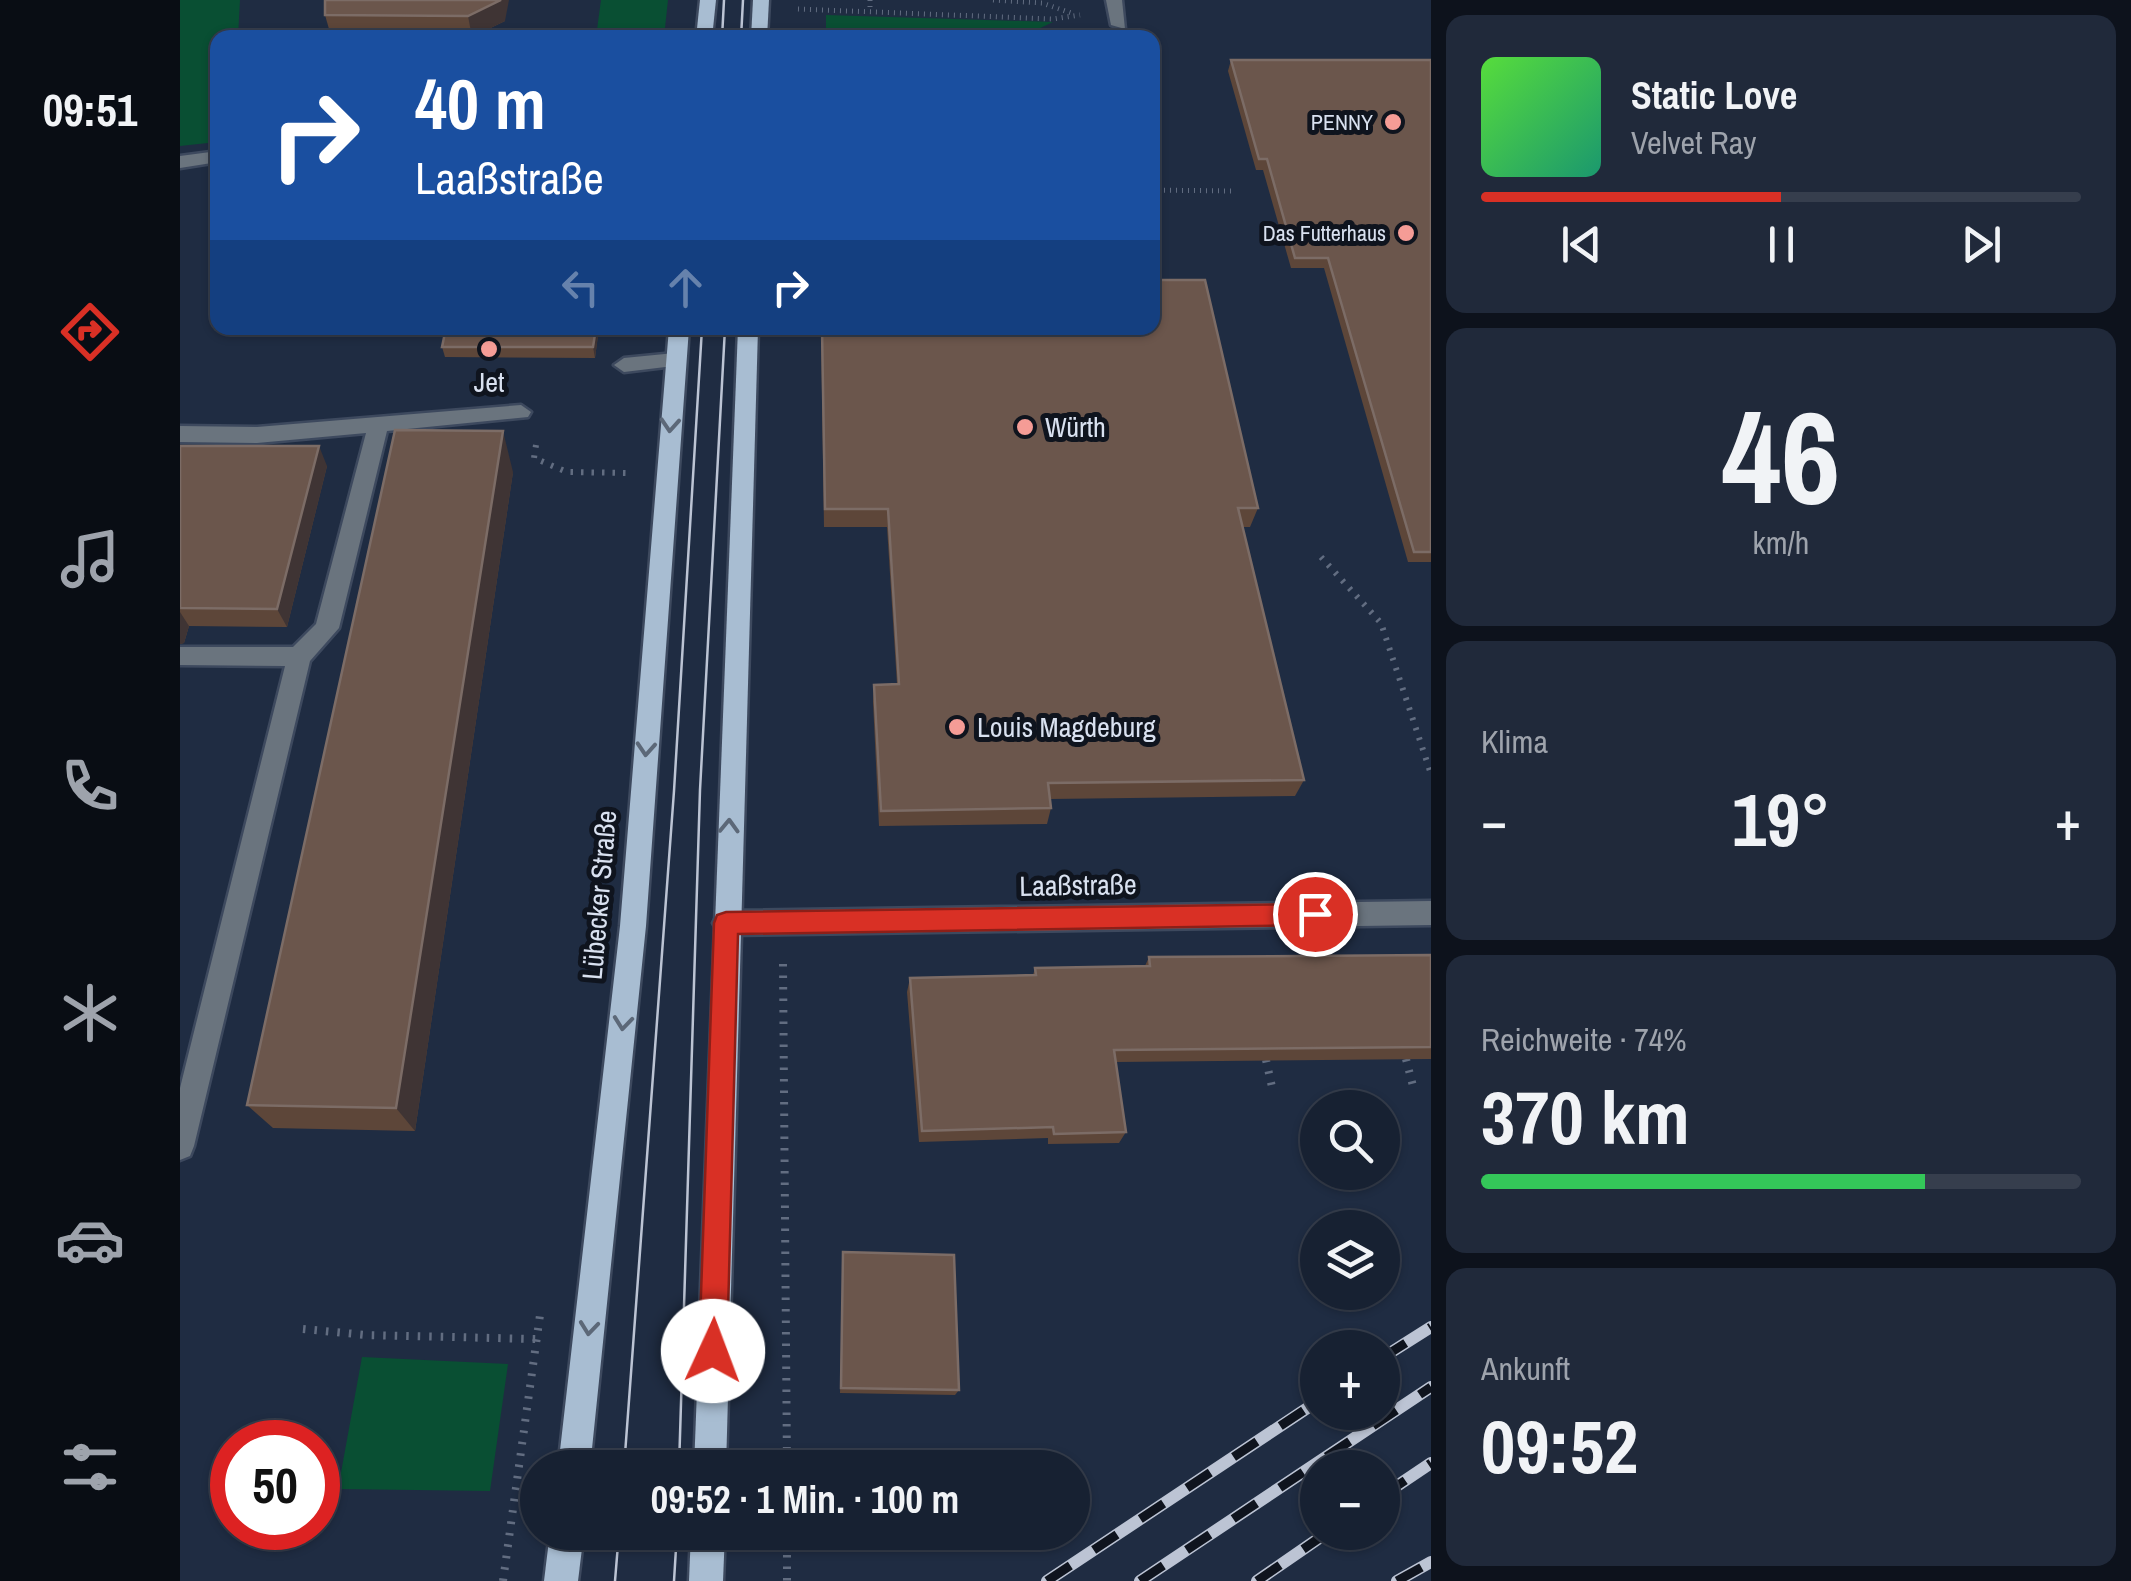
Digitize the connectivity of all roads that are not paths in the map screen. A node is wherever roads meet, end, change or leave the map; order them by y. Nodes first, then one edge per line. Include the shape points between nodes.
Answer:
1 (708, 0) edge
2 (761, 0) edge
3 (705, 30) edge
4 (760, 30) edge
5 (210, 157) edge
6 (180, 162) edge
7 (678, 335) edge
8 (748, 335) edge
9 (674, 360) junction
10 (624, 365) dead end
11 (521, 412) road end
12 (379, 422) junction
13 (180, 434) edge
14 (180, 656) edge
15 (299, 657) junction
16 (1431, 913) edge
17 (726, 923) junction
18 (189, 1078) edge
19 (180, 1146) edge
20 (576, 1450) edge
21 (711, 1450) edge
22 (564, 1550) edge
23 (707, 1550) edge
24 (561, 1581) edge
25 (706, 1581) edge

1 - 3 main road
2 - 4 main road
5 - 6 street
7 - 9 main road, Lübecker Straße
17 -> 8 main road
9 - 10 street
9 -> 20 main road, Lübecker Straße via 633,926
11 - 12 street
12 - 13 street via 257,435
12 - 15 street via 327,628
14 - 15 street
15 - 18 street
16 - 17 street, Laaßstraße
17 - 21 main road
18 - 19 street
22 - 24 main road
23 - 25 main road

